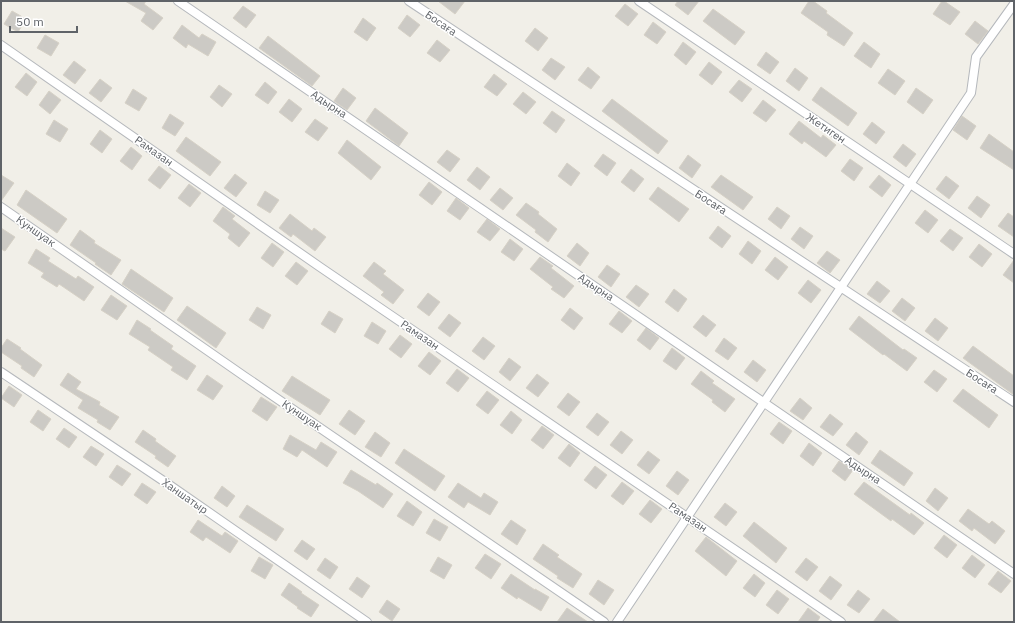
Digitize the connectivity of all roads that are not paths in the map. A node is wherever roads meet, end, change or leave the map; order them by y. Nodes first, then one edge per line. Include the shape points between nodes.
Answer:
1 (178, 1) edge
2 (409, 1) edge
3 (639, 1) edge
4 (1014, 4) edge
5 (1, 45) edge
6 (910, 184) junction
7 (1, 206) edge
8 (1014, 254) edge
9 (841, 288) junction
10 (1, 372) edge
11 (764, 402) junction
12 (1014, 402) edge
13 (688, 517) junction
14 (1014, 574) edge
15 (367, 622) edge
16 (604, 622) edge
17 (617, 622) edge
18 (841, 622) edge

1 - 11 street, Адырна
2 - 9 street, Босаға
3 - 6 street, Жетиген
4 - 6 street via 976,57 972,92
5 - 13 street, Рамазан via 320,267
6 - 8 street, Жетиген
6 - 9 street
7 - 16 street, Куншуак
9 - 11 street
9 - 12 street, Босаға
10 - 15 street, Ханшатыр
11 - 13 street
11 - 14 street, Адырна
13 - 17 street
13 - 18 street, Рамазан

